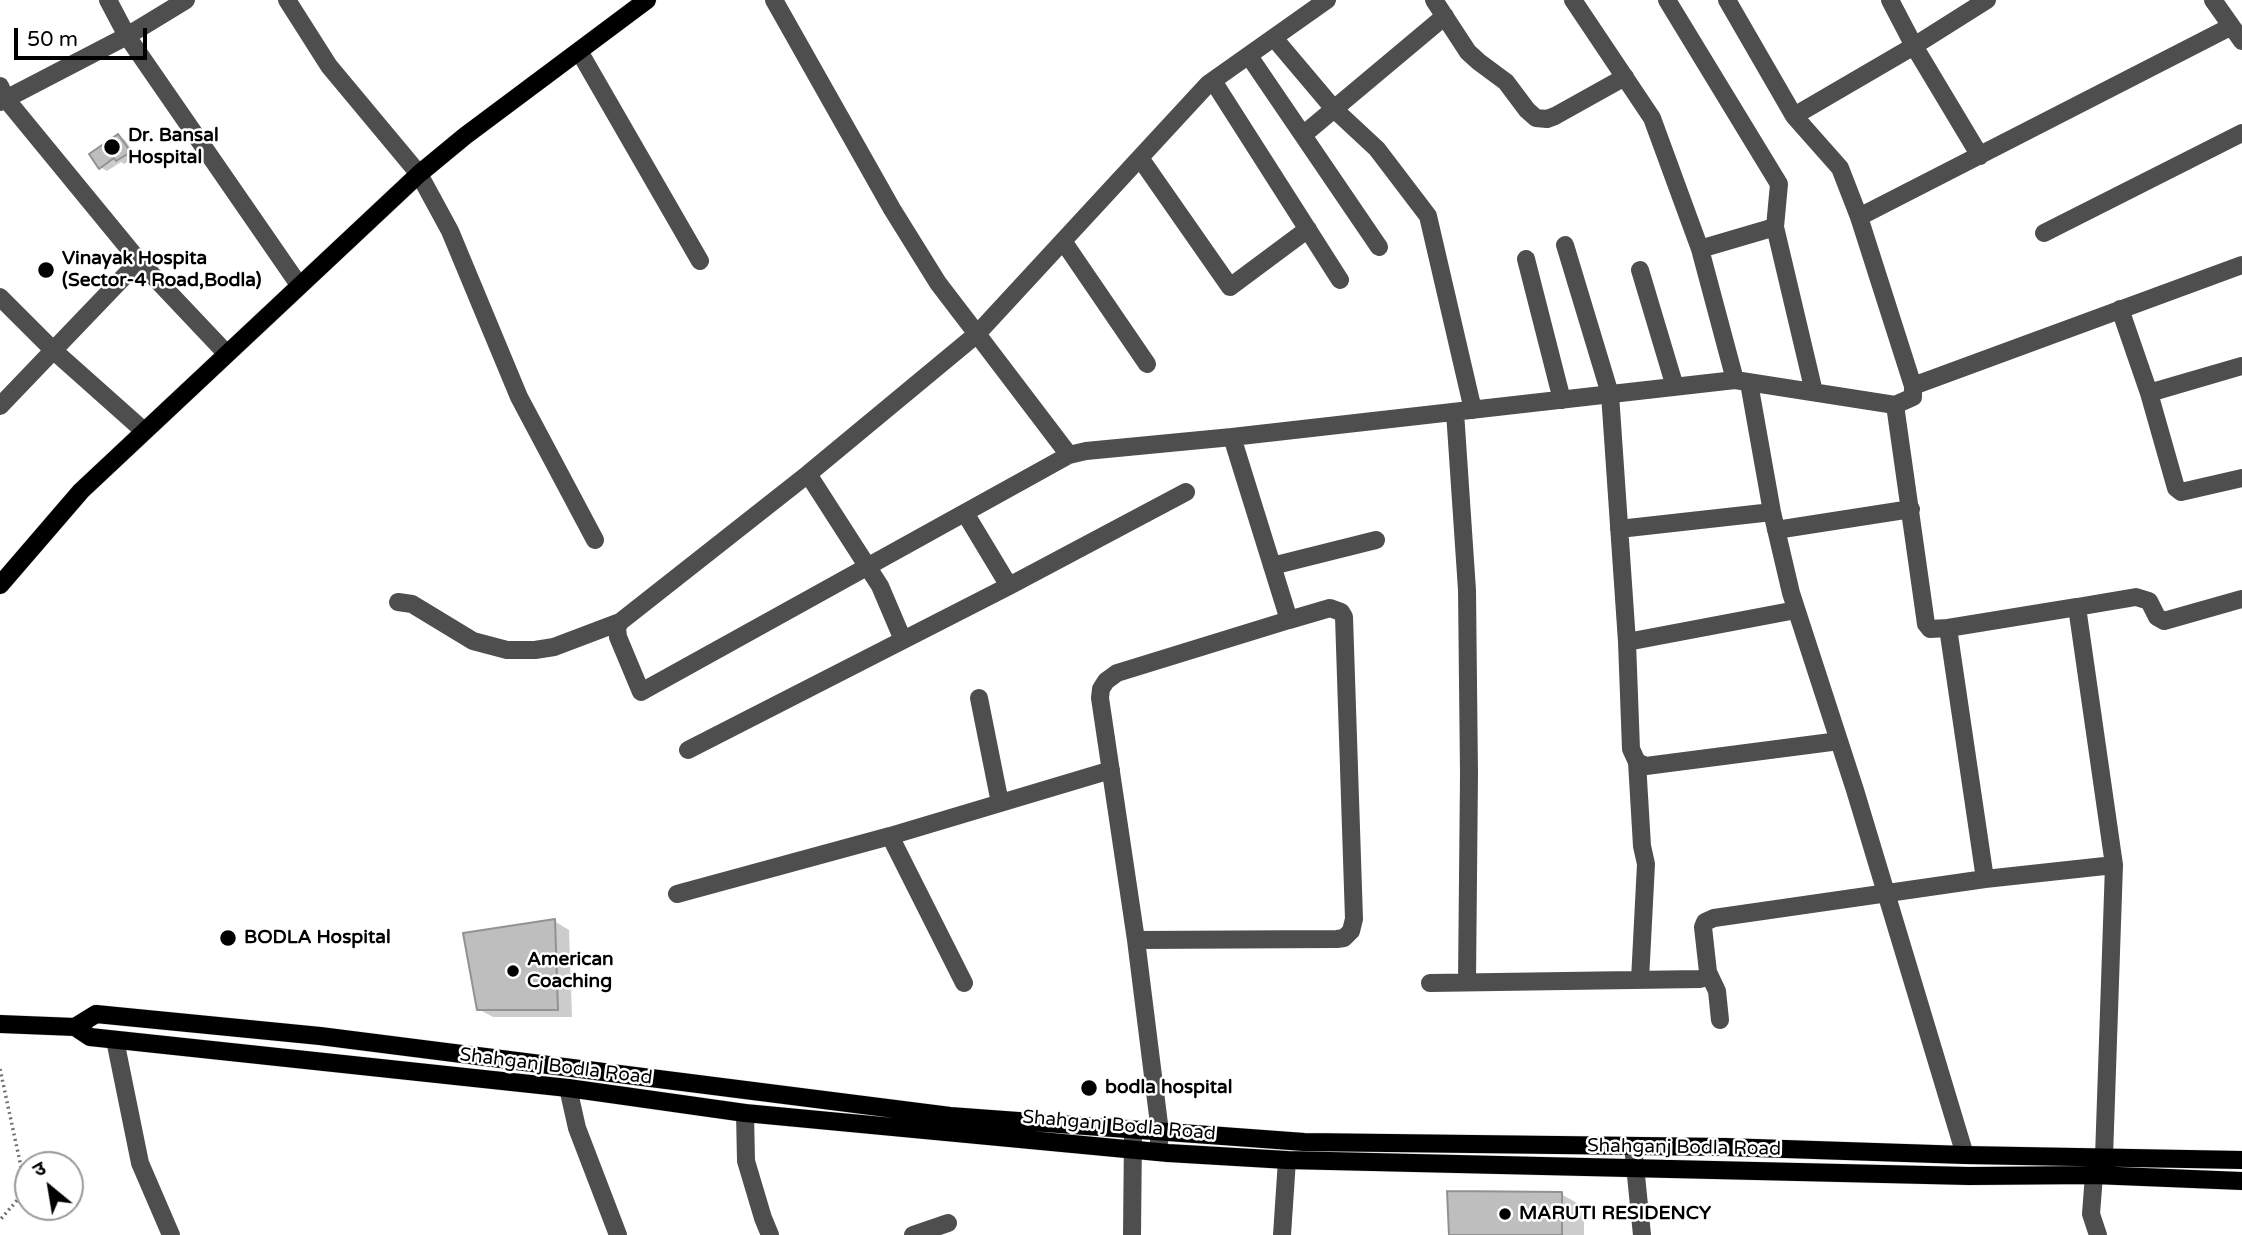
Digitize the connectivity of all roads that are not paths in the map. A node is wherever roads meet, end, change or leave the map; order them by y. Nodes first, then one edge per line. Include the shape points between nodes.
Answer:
1 (108, 0) edge
2 (186, 0) edge
3 (287, 0) edge
4 (648, 0) edge
5 (774, 0) edge
6 (1327, 0) edge
7 (1434, 0) edge
8 (1573, 0) edge
9 (1667, 0) edge
10 (1727, 0) edge
11 (1890, 0) edge
12 (1987, 0) edge
13 (2213, 0) edge
14 (1445, 16) junction
15 (2230, 27) junction
16 (127, 36) junction
17 (1274, 38) junction
18 (2242, 41) edge
19 (1914, 46) junction
20 (579, 51) junction
21 (1249, 56) junction
22 (1625, 77) junction
23 (1208, 84) junction
24 (2, 96) edge
25 (1334, 109) junction
26 (1794, 116) junction
27 (2242, 134) edge
28 (1303, 135) junction
29 (1980, 156) junction
30 (1140, 158) junction
31 (419, 174) junction
32 (1859, 217) junction
33 (1775, 227) junction
34 (1308, 229) junction
35 (2044, 233) dead end
36 (1063, 241) junction
37 (1565, 245) dead end
38 (1379, 247) dead end
39 (1700, 248) junction
40 (1526, 258) dead end
41 (139, 261) junction
42 (700, 261) dead end
43 (2242, 265) edge
44 (1640, 270) dead end
45 (1340, 280) dead end
46 (299, 285) junction
47 (0, 297) edge
48 (2120, 310) junction
49 (977, 334) junction
50 (52, 349) junction
51 (226, 353) junction
52 (1147, 364) dead end
53 (2242, 366) edge
54 (1742, 381) junction
55 (1913, 386) junction
56 (1675, 387) junction
57 (1814, 392) junction
58 (2150, 393) junction
59 (1610, 394) junction
60 (1562, 400) junction
61 (1895, 405) junction
62 (0, 406) edge
63 (1474, 410) junction
64 (1455, 412) junction
65 (144, 431) junction
66 (1232, 437) junction
67 (1069, 455) junction
68 (808, 474) junction
69 (2242, 478) edge
70 (1186, 492) dead end
71 (1911, 509) junction
72 (1772, 512) junction
73 (965, 513) junction
74 (1619, 529) junction
75 (1776, 530) junction
76 (595, 540) dead end
77 (1376, 540) dead end
78 (1272, 566) junction
79 (867, 567) junction
80 (0, 585) edge
81 (1009, 586) junction
82 (2242, 599) edge
83 (398, 602) dead end
84 (2077, 607) junction
85 (1796, 610) junction
86 (1289, 621) junction
87 (620, 622) junction
88 (1948, 628) junction
89 (903, 640) junction
90 (1627, 642) junction
91 (979, 698) dead end
92 (1839, 741) junction
93 (688, 750) dead end
94 (1637, 762) junction
95 (1111, 770) junction
96 (1000, 803) junction
97 (890, 836) junction
98 (2114, 865) junction
99 (1985, 879) junction
100 (1886, 893) junction
101 (677, 894) dead end
102 (1136, 940) junction
103 (1708, 972) junction
104 (1640, 980) junction
105 (1467, 981) junction
106 (964, 983) dead end
107 (1430, 983) dead end
108 (1720, 1020) dead end
109 (0, 1024) edge
110 (75, 1027) junction
111 (115, 1040) junction
112 (568, 1088) junction
113 (745, 1113) junction
114 (1133, 1131) junction
115 (1160, 1132) junction
116 (1633, 1146) junction
117 (1132, 1150) junction
118 (1158, 1152) junction
119 (1331, 1152) junction
120 (1965, 1155) junction
121 (2104, 1157) junction
122 (1287, 1160) junction
123 (2242, 1160) edge
124 (1635, 1167) junction
125 (2095, 1175) junction
126 (2242, 1181) edge
127 (948, 1223) dead end
128 (172, 1235) edge
129 (618, 1235) edge
130 (770, 1235) edge
131 (913, 1235) edge
132 (1132, 1235) edge
133 (1282, 1235) edge
134 (1642, 1235) edge
135 (2098, 1235) edge

1 - 16 street
2 - 16 street
3 - 31 street via 329,66
4 - 20 main road
5 - 49 street via 899,220 938,284
6 - 17 street
7 - 14 street
8 - 22 street
9 - 33 street via 1779,184
10 - 26 street
11 - 19 street
12 - 19 street
13 - 15 street
14 - 22 street via 1468,52 1506,82 1536,118 1555,116
14 - 25 street
15 - 18 street
15 - 29 street
16 - 24 street
16 - 46 street
17 - 21 street
17 - 25 street
19 - 26 street
19 - 29 street
20 - 31 main road
20 - 42 street
21 - 23 street
21 - 28 street
22 - 39 street via 1652,118
23 - 30 street
23 - 34 street via 1215,84
24 - 41 street
25 - 28 street
25 - 63 street via 1377,149 1427,216
26 - 32 street via 1840,167
27 - 35 street
28 - 38 street
29 - 32 street
30 - 34 street via 1230,288
30 - 36 street
31 - 46 main road
31 - 76 street via 450,231 519,397
32 - 55 street
33 - 39 street
33 - 57 street
34 - 45 street
36 - 49 street
36 - 52 street
37 - 59 street
39 - 54 street
40 - 60 street
41 - 50 street
41 - 51 street
43 - 48 street
44 - 56 street
46 - 51 main road
47 - 50 street
48 - 55 street
48 - 58 street
49 - 67 street
49 - 68 street
50 - 62 street
50 - 65 street
51 - 65 main road
53 - 58 street
54 - 56 street
54 - 57 street
54 - 72 street
55 - 61 street via 1913,397
56 - 59 street
57 - 61 street
58 - 69 street via 2176,488 2182,492
59 - 60 street
59 - 74 street
60 - 63 street
61 - 71 street
63 - 64 street
64 - 66 street
64 - 105 street via 1467,590
65 - 80 main road via 81,491
66 - 67 street
66 - 78 street
67 - 73 street
68 - 79 street
68 - 87 street
70 - 81 street
71 - 75 street
71 - 88 street via 1926,624 1933,630
72 - 74 street
72 - 75 street
73 - 79 street
73 - 81 street
74 - 90 street
75 - 85 street
77 - 78 street
78 - 86 street
79 - 87 street via 641,692 618,637
79 - 89 street
81 - 89 street
82 - 84 street via 2164,621 2149,601 2136,597
83 - 87 street via 412,604 473,641 507,650 554,647
84 - 88 street
84 - 98 street
85 - 90 street
85 - 92 street
86 - 95 street via 1116,673 1106,681 1100,698
86 - 102 street via 1330,608 1344,617 1351,931 1336,939
88 - 99 street
89 - 93 street
90 - 94 street via 1631,749
91 - 96 street
92 - 94 street via 1646,766
92 - 100 street
94 - 104 street via 1646,874
95 - 96 street
95 - 102 street
96 - 97 street
97 - 101 street
97 - 106 street
98 - 99 street
98 - 121 street
99 - 100 street
100 - 103 street via 1708,920 1703,927
100 - 120 street
102 - 115 street
103 - 104 street via 1700,979
103 - 108 street via 1717,991
104 - 105 street
105 - 107 street
109 - 110 main road, Shahganj Bodla Road
110 - 111 main road, Shahganj Bodla Road via 90,1037
110 - 114 main road via 96,1014 320,1036 950,1116
111 - 112 main road, Shahganj Bodla Road
111 - 128 street via 141,1163
112 - 113 main road, Shahganj Bodla Road
112 - 129 street via 577,1128
113 - 117 main road, Shahganj Bodla Road
113 - 130 street via 746,1161
114 - 115 main road
114 - 117 street
115 - 118 street
115 - 119 main road
116 - 119 main road
116 - 120 main road
116 - 124 street
117 - 118 main road, Shahganj Bodla Road
117 - 132 street
118 - 122 main road, Shahganj Bodla Road
119 - 122 main road, Shahganj Bodla Road
119 - 124 main road, Shahganj Bodla Road
120 - 121 main road
121 - 123 main road
121 - 125 street
122 - 133 street
124 - 125 main road, Shahganj Bodla Road
124 - 134 street
125 - 126 main road, Shahganj Bodla Road
125 - 135 street via 2091,1214
127 - 131 street

